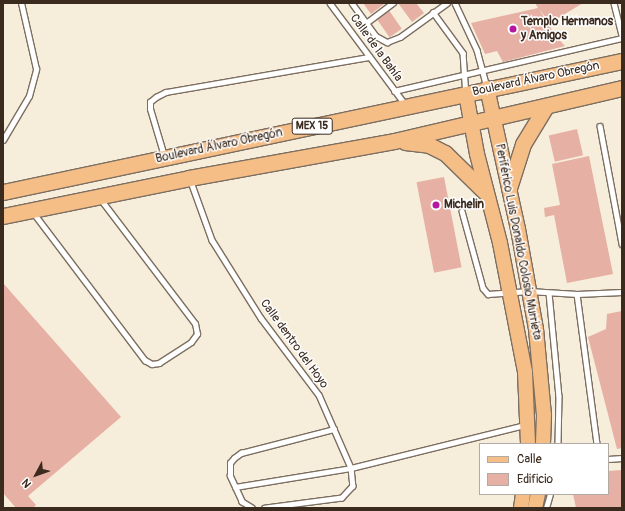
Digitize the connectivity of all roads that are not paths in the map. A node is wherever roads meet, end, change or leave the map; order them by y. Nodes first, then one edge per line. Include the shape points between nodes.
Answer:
1 (21, 3) edge
2 (330, 3) edge
3 (352, 3) edge
4 (393, 3) edge
5 (446, 3) edge
6 (456, 3) edge
7 (614, 3) edge
8 (433, 12) junction
9 (622, 18) edge
10 (617, 21) junction
11 (366, 23) junction
12 (622, 37) edge
13 (369, 56) junction
14 (622, 60) edge
15 (484, 72) junction
16 (466, 76) junction
17 (487, 88) junction
18 (622, 88) edge
19 (394, 90) junction
20 (466, 94) junction
21 (406, 106) junction
22 (544, 108) junction
23 (494, 119) junction
24 (471, 123) junction
25 (600, 126) dead end
26 (3, 140) edge
27 (394, 142) junction
28 (164, 158) junction
29 (189, 178) junction
30 (509, 188) junction
31 (3, 192) edge
32 (486, 192) junction
33 (97, 196) junction
34 (32, 210) junction
35 (462, 210) dead end
36 (3, 216) edge
37 (622, 244) edge
38 (529, 291) junction
39 (622, 292) edge
40 (508, 293) junction
41 (549, 293) junction
42 (577, 294) junction
43 (529, 424) junction
44 (334, 429) junction
45 (528, 443) edge
46 (543, 443) edge
47 (558, 443) edge
48 (597, 443) edge
49 (622, 458) edge
50 (609, 459) edge
51 (351, 468) junction
52 (235, 487) junction
53 (523, 495) edge
54 (538, 495) edge
55 (550, 495) edge
56 (252, 508) edge
57 (265, 508) edge
58 (521, 508) edge
59 (535, 508) edge
60 (546, 508) edge

1 - 26 lane via 36,69 28,96
2 - 13 lane, Calle de la Bahía
3 - 11 lane
4 - 11 lane
5 - 8 lane
6 - 15 lane via 474,42
7 - 10 lane
8 - 11 lane via 400,37 387,42 381,40
8 - 16 lane via 463,53
9 - 10 lane
10 - 12 lane
12 - 15 lane
13 - 19 lane, Calle de la Bahía
13 - 28 lane via 166,92 150,102
14 - 17 highway, Boulevard Álvaro Obregón / MEX 15
15 - 16 lane
15 - 17 lane
16 - 19 lane
16 - 20 lane
17 - 20 highway, Boulevard Álvaro Obregón / MEX 15
17 - 23 main road, Periférico Luis Donaldo Colosio Murrieta
18 - 22 highway, Boulevard Álvaro Obregón / MEX 15
19 - 21 lane, Calle de la Bahía
20 - 21 highway, Boulevard Álvaro Obregón / MEX 15
20 - 24 main road, Periférico Luis Donaldo Colosio Murrieta
21 - 28 highway, Boulevard Álvaro Obregón / MEX 15
22 - 23 highway, Boulevard Álvaro Obregón / MEX 15
22 - 30 highway via 522,144
23 - 24 highway, Boulevard Álvaro Obregón / MEX 15
23 - 30 main road, Periférico Luis Donaldo Colosio Murrieta
24 - 27 highway, Boulevard Álvaro Obregón / MEX 15
24 - 32 main road, Periférico Luis Donaldo Colosio Murrieta
25 - 37 lane
27 - 29 highway, Boulevard Álvaro Obregón / MEX 15
27 - 32 highway via 429,145 446,153
28 - 31 highway, Boulevard Álvaro Obregón / MEX 15
29 - 33 highway, Boulevard Álvaro Obregón / MEX 15
29 - 44 lane, Calle dentro del Hoyo via 212,240 261,318 319,395
30 - 38 main road, Periférico Luis Donaldo Colosio Murrieta
32 - 40 main road, Periférico Luis Donaldo Colosio Murrieta via 500,243
33 - 34 highway, Boulevard Álvaro Obregón / MEX 15
33 - 34 lane via 195,324 197,334 191,342 160,363 152,364 145,360
34 - 36 highway, Boulevard Álvaro Obregón / MEX 15
35 - 40 lane via 484,290 488,294
38 - 40 lane
38 - 41 lane
38 - 46 main road, Periférico Luis Donaldo Colosio Murrieta via 544,415
39 - 42 lane
40 - 43 main road, Periférico Luis Donaldo Colosio Murrieta via 525,372
41 - 42 lane
41 - 47 lane via 559,396
42 - 48 lane
43 - 45 main road, Periférico Luis Donaldo Colosio Murrieta
43 - 51 lane
44 - 51 lane, Calle dentro del Hoyo
44 - 52 lane via 241,453 230,463 229,469
49 - 50 lane
51 - 52 lane
51 - 57 lane via 353,486 342,498
52 - 56 lane via 242,502
53 - 58 main road
54 - 59 main road
55 - 60 lane

